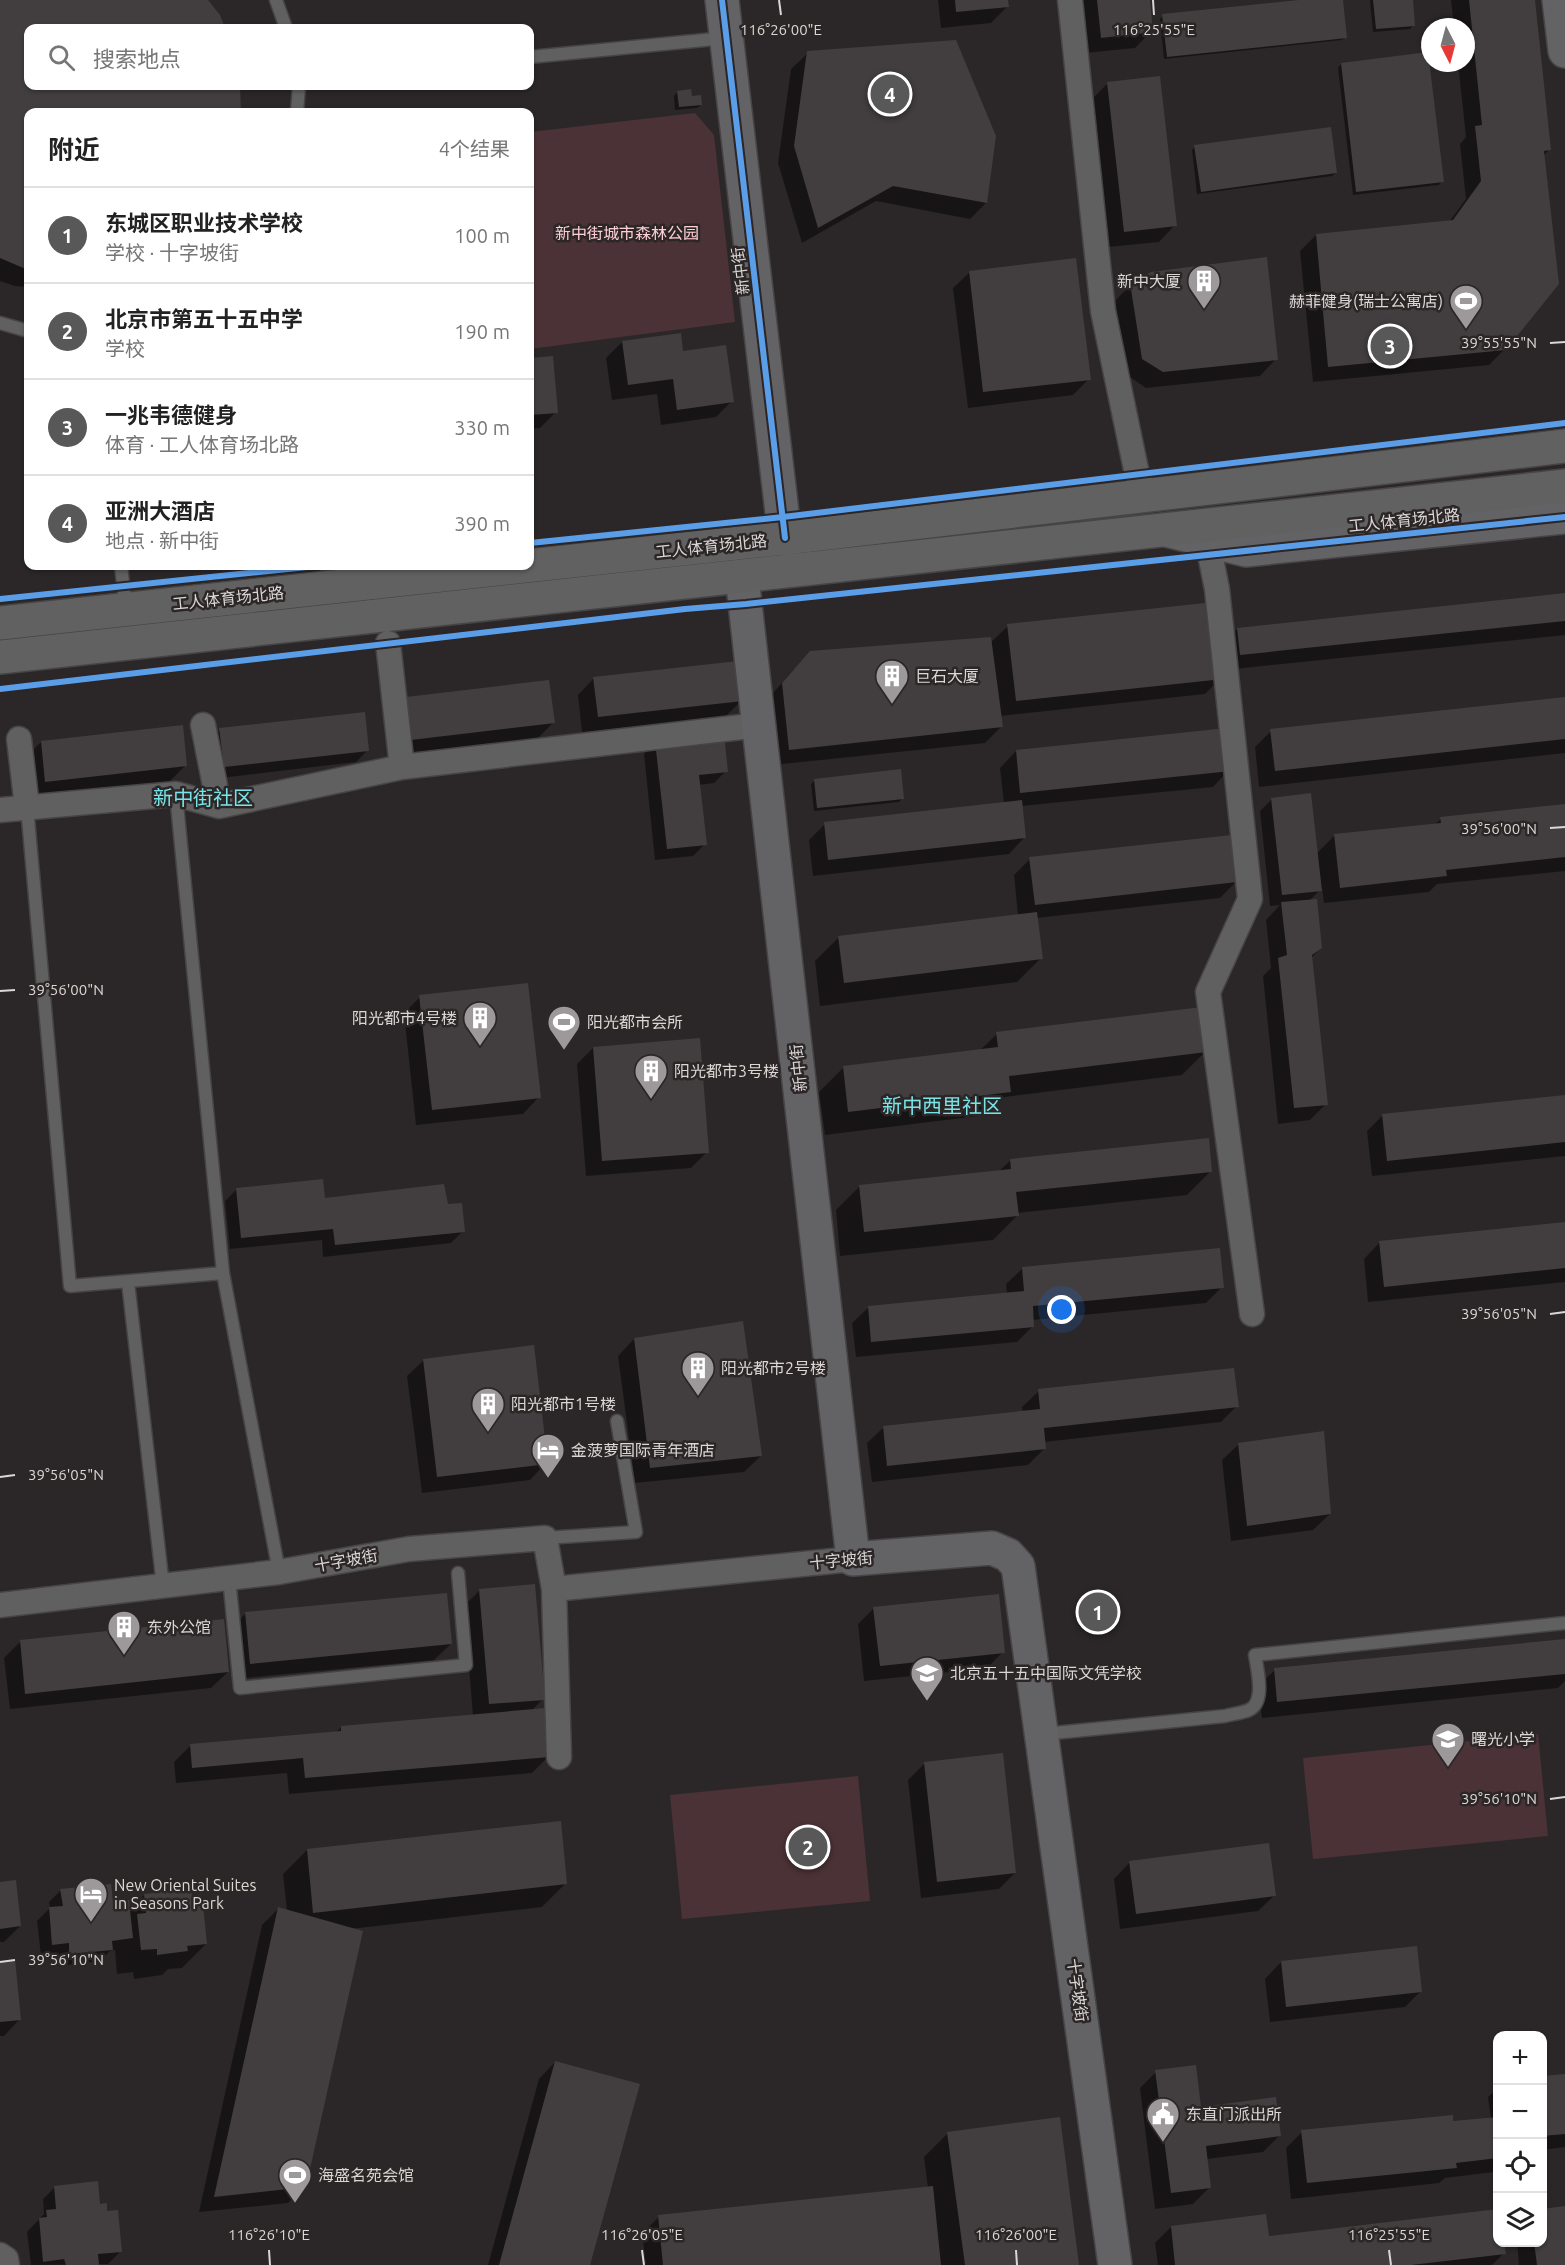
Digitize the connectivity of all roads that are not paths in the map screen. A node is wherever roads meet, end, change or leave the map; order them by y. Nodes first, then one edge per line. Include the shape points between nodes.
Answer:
1 (276, 0) edge
2 (722, 0) edge
3 (1070, 0) edge
4 (1562, 6) edge
5 (285, 24) edge
6 (726, 38) junction
7 (1565, 51) edge
8 (534, 57) edge
9 (299, 90) edge
10 (297, 108) edge
11 (0, 323) edge
12 (24, 330) edge
13 (1565, 446) edge
14 (1565, 486) edge
15 (1146, 495) junction
16 (1565, 517) edge
17 (1165, 530) junction
18 (785, 538) junction
19 (1209, 542) junction
20 (534, 565) edge
21 (121, 570) edge
22 (488, 570) edge
23 (742, 577) junction
24 (126, 609) junction
25 (0, 623) edge
26 (388, 643) dead end
27 (0, 657) edge
28 (202, 725) dead end
29 (759, 725) junction
30 (19, 739) dead end
31 (402, 767) junction
32 (176, 794) junction
33 (219, 806) junction
34 (27, 807) junction
35 (0, 810) edge
36 (223, 1273) junction
37 (128, 1282) junction
38 (1252, 1314) dead end
39 (617, 1421) dead end
40 (545, 1538) junction
41 (853, 1559) junction
42 (279, 1572) junction
43 (458, 1573) dead end
44 (229, 1578) junction
45 (163, 1586) junction
46 (554, 1589) junction
47 (0, 1605) edge
48 (1565, 1623) edge
49 (1043, 1734) junction
50 (560, 1757) dead end
51 (0, 2255) edge
52 (7, 2265) edge
53 (1115, 2265) edge

1 - 5 lane
2 - 6 street, 新中街
3 - 15 street via 1102,311 1137,474
4 - 7 street
6 - 8 lane
6 - 18 street, 新中街
9 - 10 lane
11 - 12 lane
13 - 15 main road, 工人体育场北路
14 - 17 main road, 工人体育场北路
15 - 18 main road, 工人体育场北路
16 - 19 street, 工人体育场北路 via 1246,550
17 - 19 street, 工人体育场北路
17 - 23 main road, 工人体育场北路
18 - 20 main road, 工人体育场北路
19 - 38 street via 1250,899 1208,992
21 - 24 lane
22 - 24 main road, 工人体育场北路
23 - 27 main road, 工人体育场北路
23 - 29 street, 新中街
24 - 25 main road, 工人体育场北路
26 - 31 street
28 - 33 street
29 - 31 street
29 - 41 street, 新中街
30 - 34 street
31 - 33 street
32 - 33 street
32 - 34 street
32 - 36 lane
34 - 35 street
34 - 37 lane via 70,1286
36 - 37 lane
36 - 42 lane
37 - 45 lane
39 - 40 lane via 636,1532
40 - 42 street, 十字坡街 via 409,1549
40 - 46 street
41 - 46 street, 十字坡街
41 - 49 street, 十字坡街 via 992,1548 1008,1555 1018,1566
42 - 44 street, 十字坡街
43 - 44 lane via 466,1665 240,1688
44 - 45 street, 十字坡街
45 - 47 street, 十字坡街
46 - 50 street
48 - 49 lane via 1255,1655 1259,1692 1251,1710
49 - 53 street, 十字坡街
51 - 52 street

